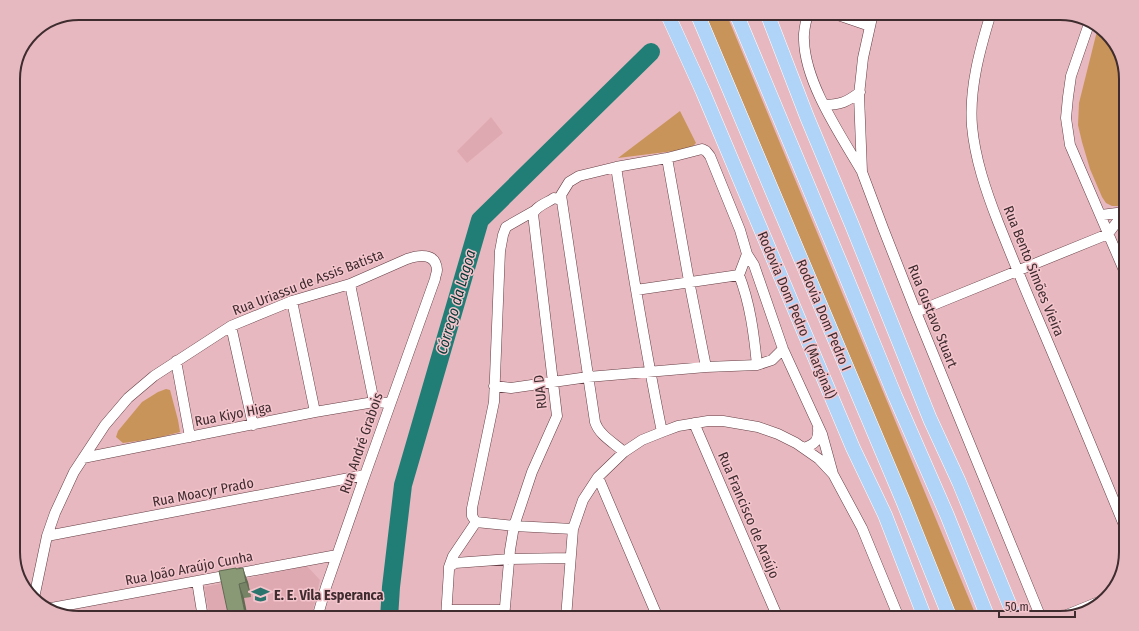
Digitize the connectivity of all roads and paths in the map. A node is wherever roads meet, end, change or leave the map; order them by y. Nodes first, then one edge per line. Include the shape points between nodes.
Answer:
1 (670, 20) edge
2 (700, 20) edge
3 (739, 20) edge
4 (770, 20) edge
5 (807, 20) edge
6 (852, 20) edge
7 (872, 20) edge
8 (989, 20) edge
9 (870, 26) junction
10 (1088, 27) edge
11 (860, 92) junction
12 (824, 105) junction
13 (667, 158) junction
14 (616, 167) junction
15 (862, 172) junction
16 (561, 200) junction
17 (534, 211) junction
18 (1119, 212) edge
19 (1101, 215) junction
20 (1119, 219) edge
21 (1108, 234) junction
22 (747, 254) junction
23 (1119, 259) edge
24 (1017, 270) junction
25 (738, 275) junction
26 (435, 279) joint
27 (689, 282) junction
28 (350, 284) junction
29 (636, 290) junction
30 (292, 301) junction
31 (916, 312) junction
32 (231, 326) junction
33 (783, 348) junction
34 (176, 362) junction
35 (757, 364) junction
36 (706, 367) junction
37 (650, 373) junction
38 (588, 377) junction
39 (554, 383) junction
40 (494, 386) junction
41 (374, 402) junction
42 (389, 403) junction
43 (314, 412) junction
44 (694, 423) junction
45 (253, 424) junction
46 (818, 426) junction
47 (662, 432) junction
48 (190, 437) junction
49 (804, 448) junction
50 (624, 452) junction
51 (83, 458) junction
52 (833, 474) junction
53 (365, 475) junction
54 (598, 477) junction
55 (1119, 513) edge
56 (476, 522) junction
57 (514, 526) junction
58 (572, 529) junction
59 (47, 536) junction
60 (337, 555) junction
61 (570, 558) junction
62 (510, 559) junction
63 (450, 567) junction
64 (197, 581) junction
65 (35, 591) edge
66 (56, 607) edge
67 (202, 611) edge
68 (319, 611) edge
69 (447, 611) edge
70 (504, 611) edge
71 (566, 611) edge
72 (655, 611) edge
73 (775, 611) edge
74 (896, 611) edge
75 (922, 611) edge
76 (947, 611) edge
77 (985, 611) edge
78 (1012, 611) edge
79 (1038, 611) edge

1 - 75 highway, Rodovia Dom Pedro I (Marginal) via 853,448 885,515
2 - 76 highway, Rodovia Dom Pedro I
3 - 77 highway
4 - 78 highway via 930,419
5 - 12 street via 804,32 806,60
6 - 9 street
7 - 9 street, Rua Gustavo Stuart
8 - 24 street, Rua Bento Simões Vieira via 972,95 972,126 978,161 988,194
9 - 11 street, Rua Gustavo Stuart via 863,58
10 - 19 street via 1071,76 1066,118 1070,145
11 - 12 street via 845,102
11 - 15 street, Rua Gustavo Stuart
12 - 15 street
13 - 14 street
13 - 22 street via 702,148 706,151 740,230
13 - 27 street
14 - 16 street via 579,176 569,182 561,195
14 - 29 street
15 - 31 street, Rua Gustavo Stuart
16 - 17 street via 554,198
16 - 38 street
17 - 39 street, RUA D
17 - 40 street via 506,227 503,234
18 - 19 street
19 - 21 street
20 - 21 street
21 - 23 street
21 - 24 street
22 - 25 street
22 - 33 street via 754,265
24 - 31 street
24 - 55 street, Rua Bento Simões Vieira
25 - 27 street
25 - 35 street via 744,288 754,333
26 - 28 street, Rua Uriassu de Assis Batista via 435,263 424,255 414,256
26 - 42 street, Rua André Grabois
27 - 29 street
27 - 36 street
28 - 30 street, Rua Uriassu de Assis Batista
28 - 41 street
29 - 37 street
30 - 32 street, Rua Uriassu de Assis Batista
30 - 43 street
31 - 79 street, Rua Gustavo Stuart
32 - 34 street, Rua Uriassu de Assis Batista
32 - 45 street
33 - 35 street via 772,360
33 - 46 street
34 - 48 street
34 - 51 street, Rua Uriassu de Assis Batista via 128,398 105,425
35 - 36 street
36 - 37 street
37 - 38 street
37 - 47 street
38 - 39 street
38 - 50 street via 596,428
39 - 40 street via 511,388
39 - 57 street, RUA D via 557,416 532,472
40 - 56 street via 494,402 472,508 472,516
41 - 42 street, Rua Kiyo Higa
41 - 43 street, Rua Kiyo Higa
42 - 53 street, Rua André Grabois
43 - 45 street, Rua Kiyo Higa
44 - 47 street
44 - 49 street via 723,421 758,427
44 - 73 street, Rua Francisco de Araújo
45 - 48 street, Rua Kiyo Higa
46 - 49 street via 818,439
46 - 52 street
47 - 50 street via 642,440
48 - 51 street, Rua Kiyo Higa
49 - 52 street
50 - 54 street
51 - 59 street, Rua Uriassu de Assis Batista via 74,472
52 - 74 street via 862,528
53 - 59 street, Rua Moacyr Prado
53 - 60 street, Rua André Grabois
54 - 58 street via 583,500
54 - 72 street
56 - 57 street
56 - 63 street via 452,556
57 - 58 street
57 - 62 street, RUA D
58 - 61 street
59 - 65 street, Rua Uriassu de Assis Batista
60 - 64 street, Rua João Araújo Cunha
60 - 68 street, Rua André Grabois
61 - 62 street
61 - 71 street
62 - 63 street via 455,563
62 - 70 street, RUA D
63 - 69 street
64 - 66 street, Rua João Araújo Cunha
64 - 67 street

